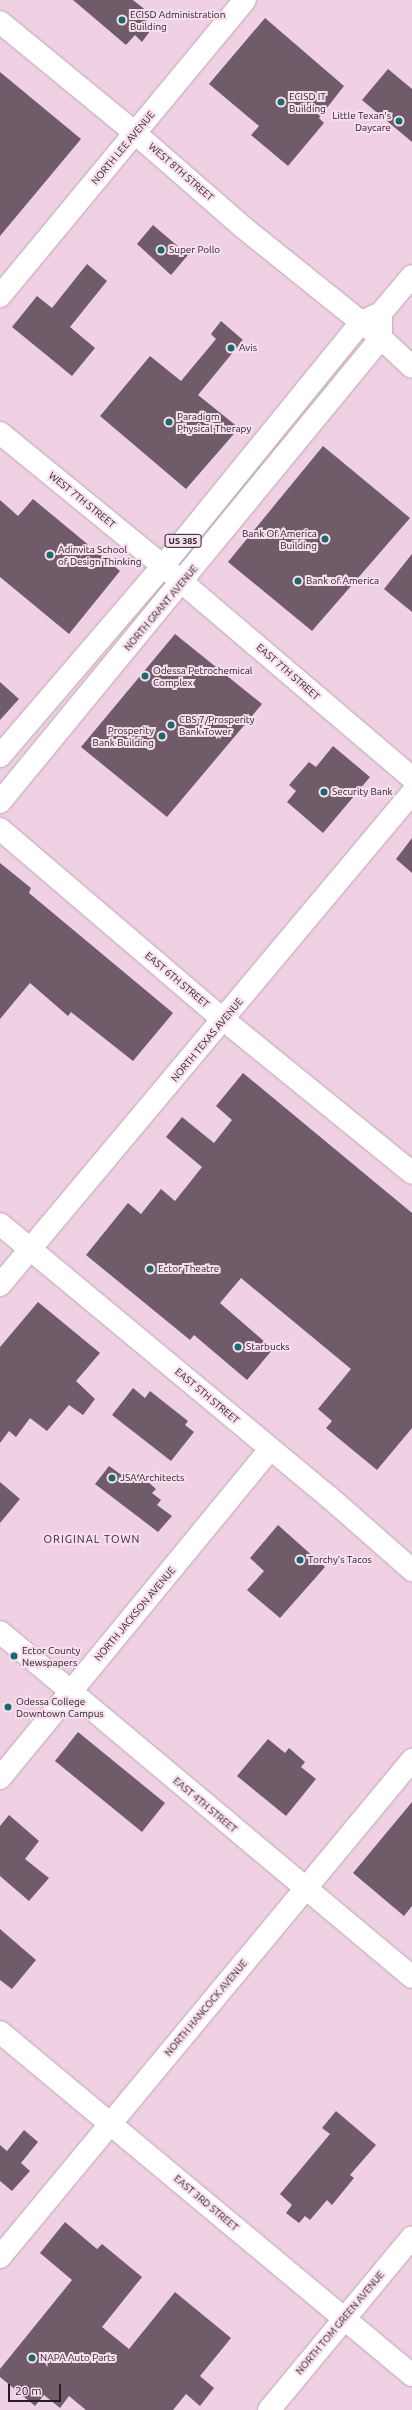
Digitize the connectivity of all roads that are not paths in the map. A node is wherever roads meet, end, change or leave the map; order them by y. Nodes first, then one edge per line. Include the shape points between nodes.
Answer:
1 (245, 0) edge
2 (0, 22) edge
3 (135, 133) junction
4 (412, 276) edge
5 (0, 296) edge
6 (381, 314) junction
7 (361, 322) junction
8 (381, 338) junction
9 (412, 367) edge
10 (0, 433) edge
11 (163, 566) junction
12 (182, 582) junction
13 (0, 756) edge
14 (412, 778) edge
15 (412, 793) edge
16 (0, 802) edge
17 (0, 829) edge
18 (224, 1020) junction
19 (412, 1174) edge
20 (0, 1224) edge
21 (30, 1248) junction
22 (0, 1285) edge
23 (270, 1449) junction
24 (412, 1570) edge
25 (0, 1632) edge
26 (70, 1691) junction
27 (412, 1760) edge
28 (0, 1778) edge
29 (306, 1888) junction
30 (412, 1977) edge
31 (0, 2032) edge
32 (110, 2124) junction
33 (412, 2237) edge
34 (0, 2257) edge
35 (344, 2318) junction
36 (412, 2375) edge
37 (269, 2410) edge

1 - 3 street, NORTH LEE AVENUE
2 - 3 street, WEST 8TH STREET
3 - 5 street, NORTH LEE AVENUE
3 - 7 street, WEST 8TH STREET via 244,228
4 - 6 street, US 385
6 - 7 street, US 385
6 - 8 street
7 - 8 street, WEST 8TH STREET
7 - 11 street, US 385
8 - 9 street, WEST 8TH STREET
8 - 12 street, NORTH GRANT AVENUE / US 385
10 - 11 street, WEST 7TH STREET
11 - 12 street, EAST 7TH STREET
11 - 13 street, US 385
12 - 14 street, EAST 7TH STREET
12 - 16 street, NORTH GRANT AVENUE / US 385
15 - 18 street, NORTH TEXAS AVENUE
17 - 18 street, EAST 6TH STREET
18 - 19 street, EAST 6TH STREET
18 - 21 street, NORTH TEXAS AVENUE
20 - 21 street, EAST 5TH STREET
21 - 22 street, NORTH TEXAS AVENUE
21 - 23 street, EAST 5TH STREET
23 - 24 street, EAST 5TH STREET
23 - 26 street, NORTH JACKSON AVENUE
25 - 26 street, EAST 4TH STREET
26 - 28 street, NORTH JACKSON AVENUE
26 - 29 street, EAST 4TH STREET
27 - 29 street, NORTH HANCOCK AVENUE
29 - 30 street, EAST 4TH STREET
29 - 32 street, NORTH HANCOCK AVENUE
31 - 32 street, EAST 3RD STREET
32 - 34 street, NORTH HANCOCK AVENUE
32 - 35 street, EAST 3RD STREET
33 - 35 street, NORTH TOM GREEN AVENUE
35 - 36 street, EAST 3RD STREET
35 - 37 street, NORTH TOM GREEN AVENUE

